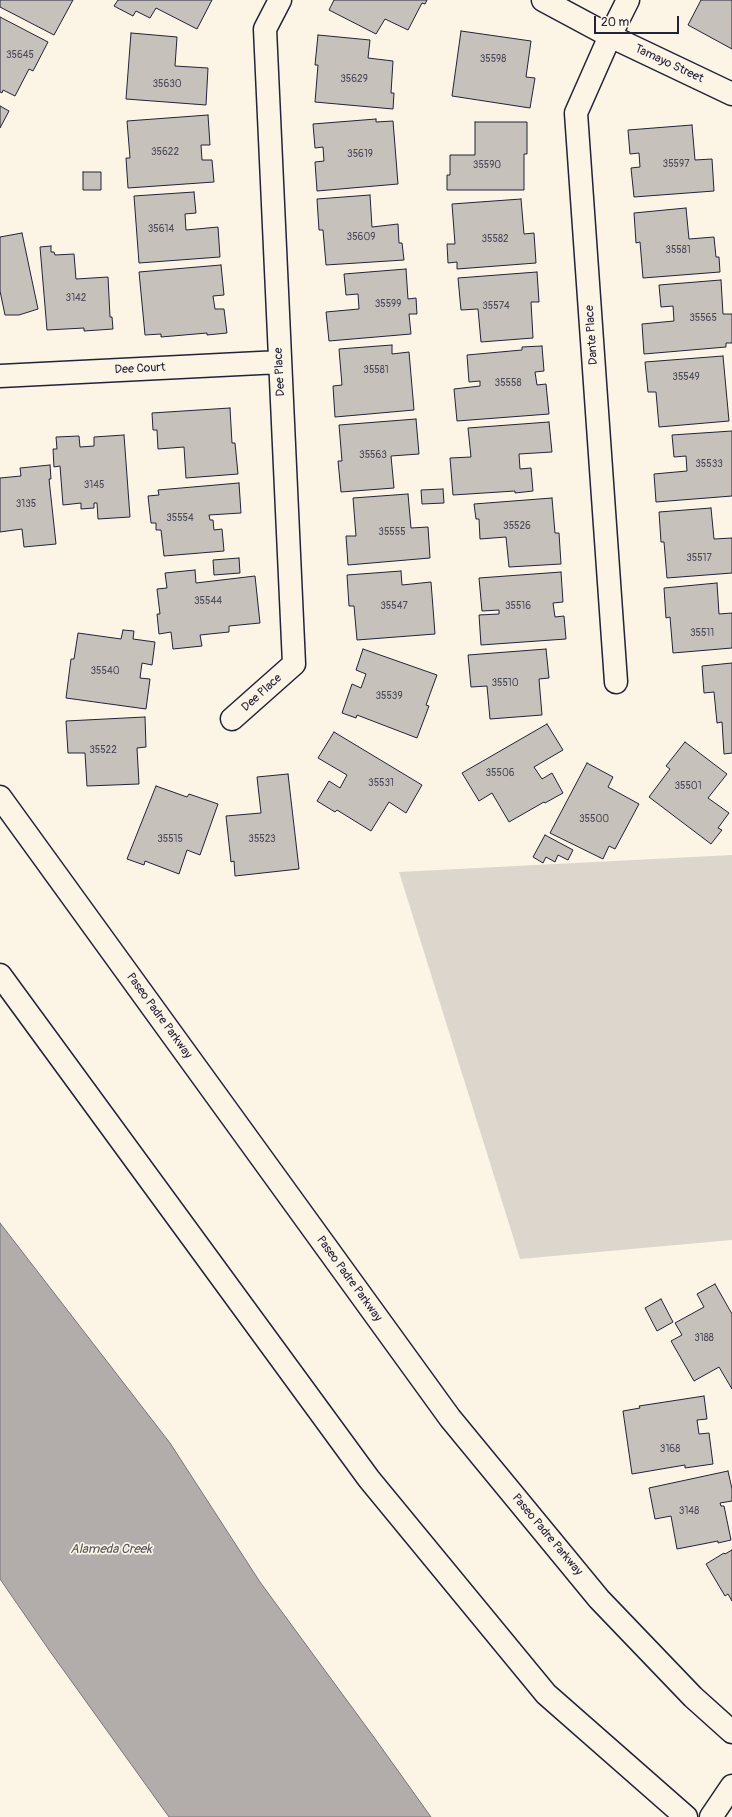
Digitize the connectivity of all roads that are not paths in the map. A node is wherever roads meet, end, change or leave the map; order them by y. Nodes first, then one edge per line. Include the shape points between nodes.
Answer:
1 (280, 0) edge
2 (542, 0) edge
3 (628, 0) edge
4 (610, 36) junction
5 (732, 94) edge
6 (280, 362) junction
7 (0, 376) edge
8 (616, 682) dead end
9 (232, 719) dead end
10 (0, 797) edge
11 (0, 975) edge
12 (732, 1732) edge
13 (732, 1786) edge
14 (686, 1817) edge
15 (711, 1817) edge

1 - 6 main road, Dee Place via 265,29
2 - 4 main road, Tamayo Street
3 - 4 main road, Dante Place
4 - 5 main road, Tamayo Street
4 - 8 main road, Dante Place via 576,113
6 - 7 main road, Dee Court
6 - 9 main road, Dee Place via 294,664
10 - 12 main road, Paseo Padre Parkway via 450,1418 599,1599 693,1697
11 - 14 main road via 369,1479 546,1694
13 - 15 main road

